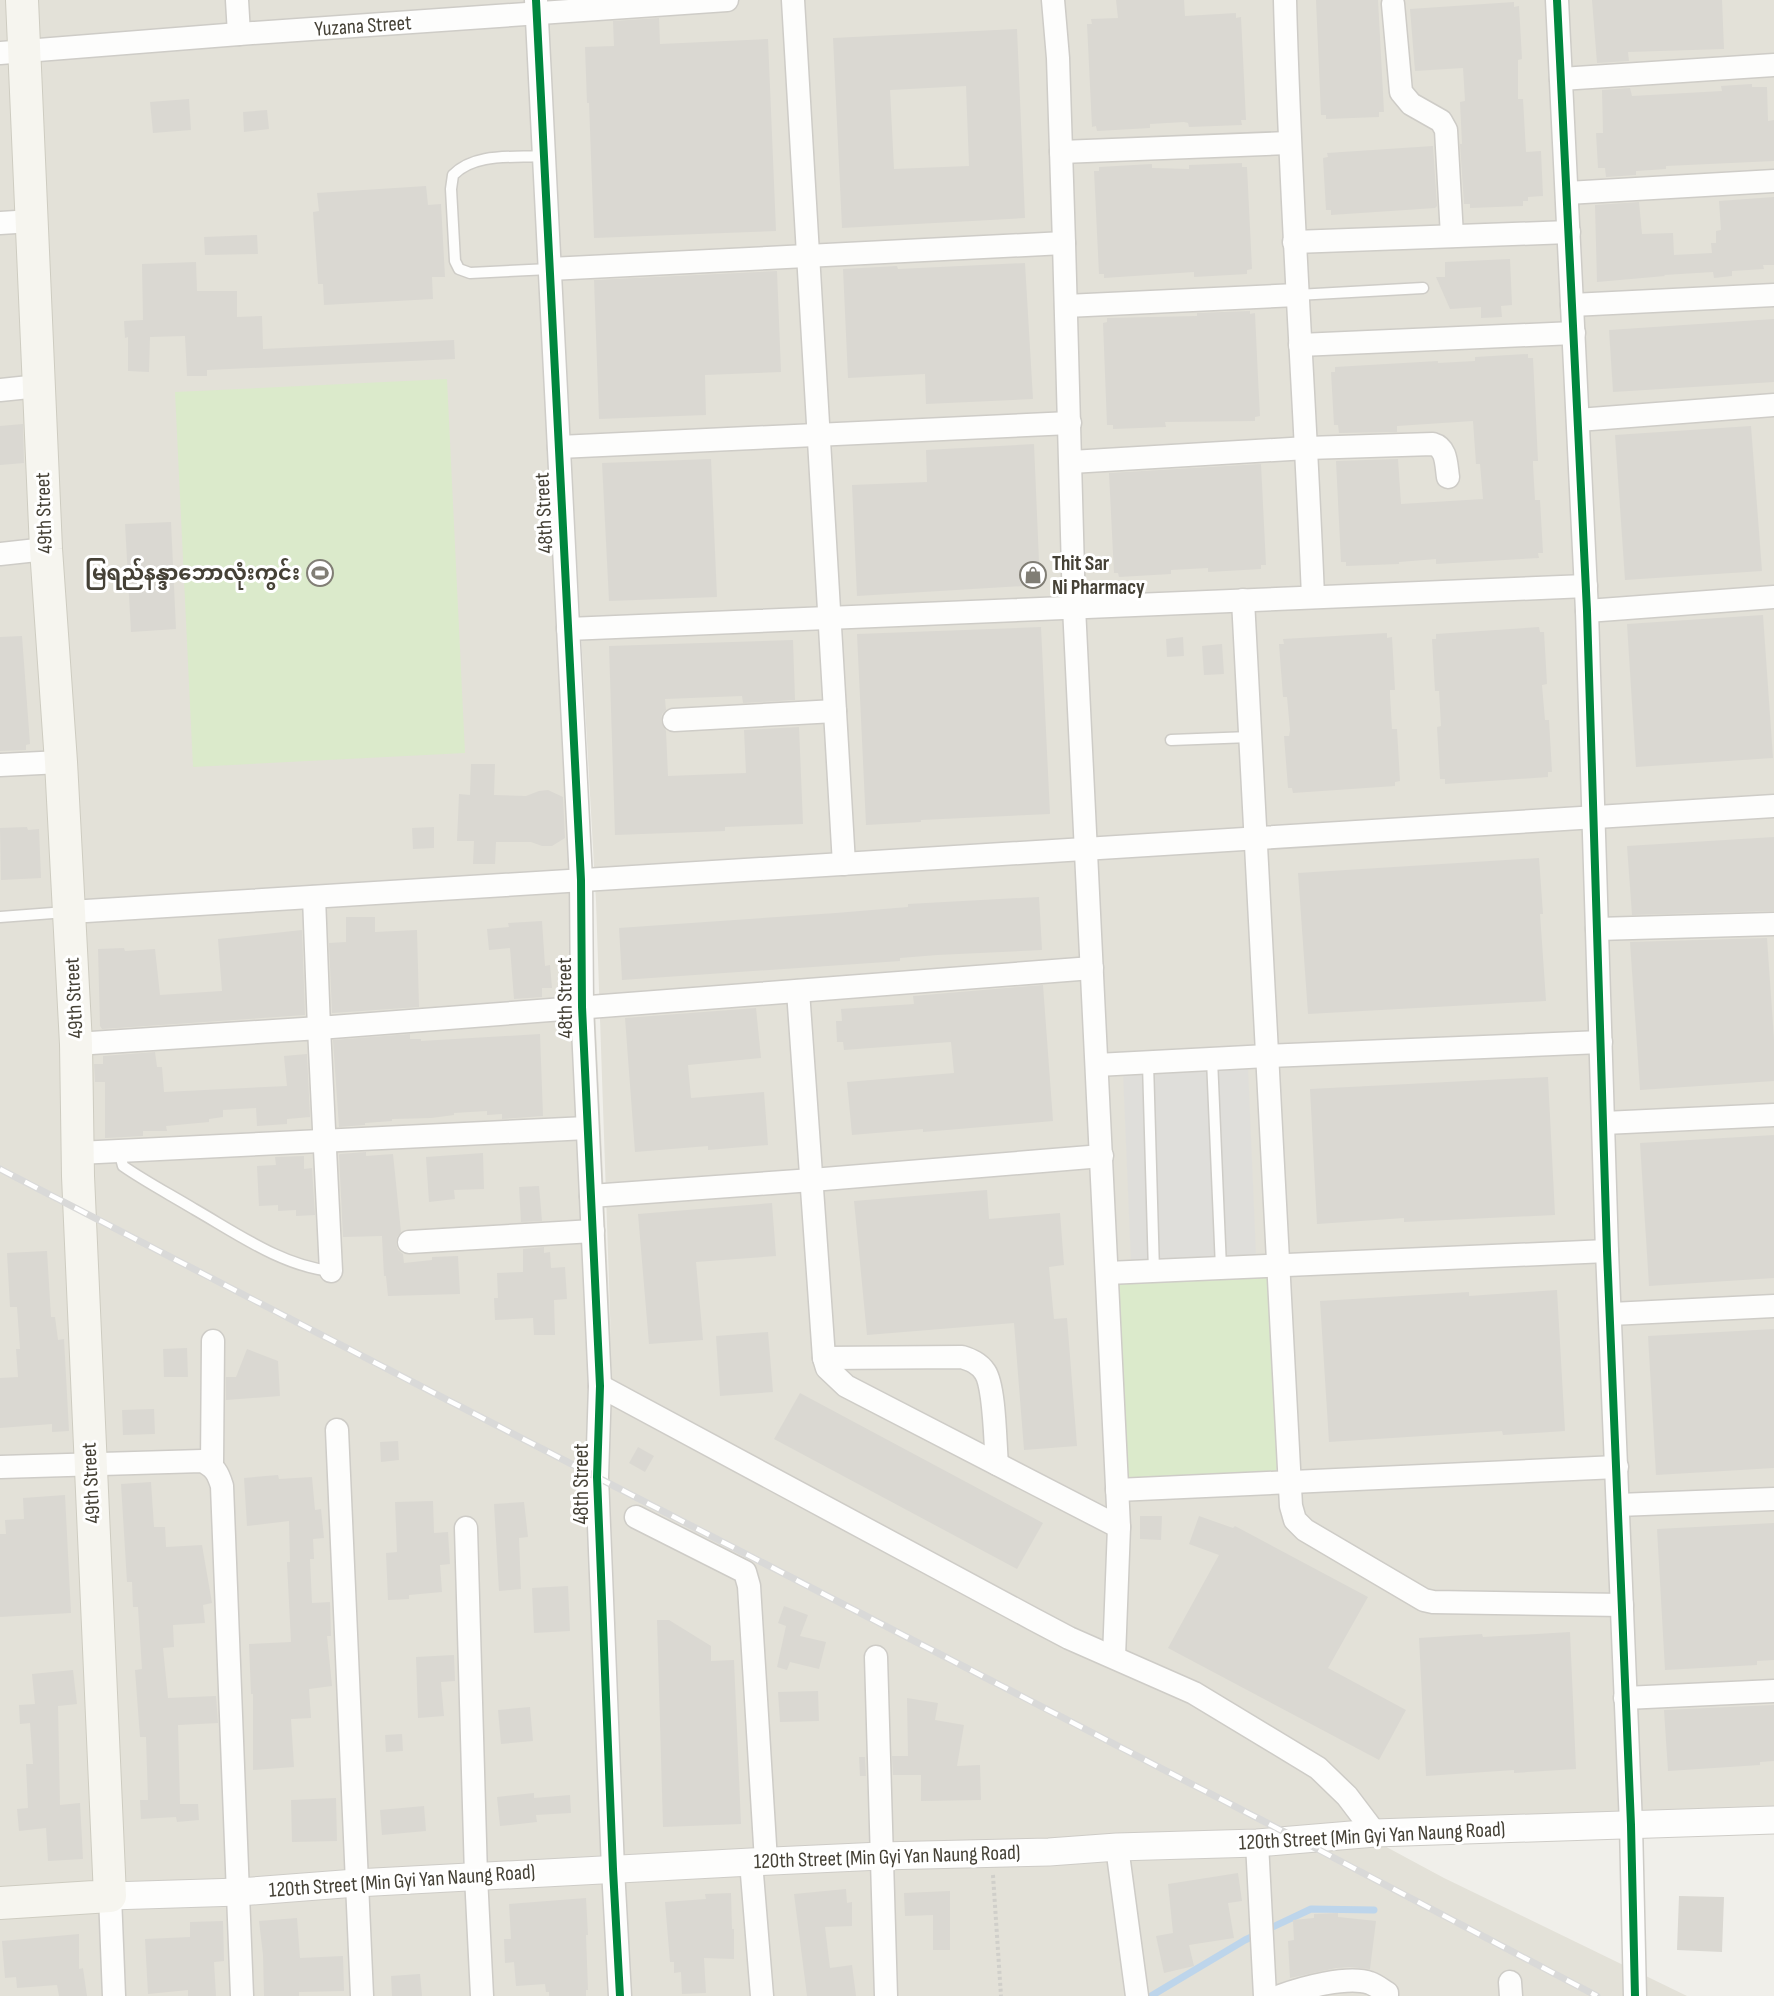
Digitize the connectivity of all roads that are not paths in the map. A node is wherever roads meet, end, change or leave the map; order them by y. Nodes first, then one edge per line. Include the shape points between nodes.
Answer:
1 (22, 0) edge
2 (237, 0) edge
3 (727, 0) edge
4 (793, 0) edge
5 (1053, 0) edge
6 (1285, 0) edge
7 (1557, 0) edge
8 (1393, 4) dead end
9 (536, 7) edge
10 (239, 34) junction
11 (12, 52) edge
12 (1774, 65) edge
13 (1561, 79) junction
14 (1288, 143) junction
15 (1061, 152) junction
16 (544, 156) junction
17 (1774, 181) edge
18 (1567, 193) junction
19 (32, 221) junction
20 (0, 223) edge
21 (1569, 232) junction
22 (1452, 236) junction
23 (1294, 242) junction
24 (1064, 243) junction
25 (808, 256) junction
26 (550, 269) junction
27 (1423, 288) dead end
28 (1774, 294) edge
29 (1297, 295) junction
30 (1572, 305) junction
31 (1066, 306) junction
32 (1574, 333) junction
33 (1300, 345) junction
34 (39, 386) junction
35 (0, 390) edge
36 (1774, 405) edge
37 (1578, 420) junction
38 (1070, 423) junction
39 (819, 435) junction
40 (559, 447) junction
41 (1307, 448) junction
42 (1071, 462) junction
43 (1448, 477) dead end
44 (46, 549) junction
45 (0, 554) edge
46 (1586, 586) junction
47 (1313, 597) junction
48 (1774, 597) edge
49 (1243, 600) junction
50 (1074, 607) junction
51 (1587, 610) junction
52 (830, 618) junction
53 (568, 629) junction
54 (835, 711) junction
55 (674, 720) dead end
56 (1250, 737) junction
57 (1171, 740) dead end
58 (60, 762) junction
59 (0, 765) edge
60 (1774, 806) edge
61 (1593, 818) junction
62 (1256, 838) junction
63 (1085, 849) junction
64 (844, 864) junction
65 (581, 880) junction
66 (314, 897) junction
67 (70, 912) junction
68 (0, 917) edge
69 (1774, 924) edge
70 (1596, 929) junction
71 (1092, 968) junction
72 (798, 991) junction
73 (582, 1007) junction
74 (319, 1028) junction
75 (1601, 1042) junction
76 (76, 1044) junction
77 (1267, 1056) junction
78 (1212, 1059) junction
79 (1148, 1062) junction
80 (1097, 1065) junction
81 (1774, 1115) edge
82 (1604, 1123) junction
83 (587, 1128) junction
84 (324, 1141) junction
85 (119, 1150) junction
86 (78, 1153) junction
87 (1102, 1156) junction
88 (812, 1180) junction
89 (591, 1196) junction
90 (592, 1231) junction
91 (409, 1242) dead end
92 (1607, 1251) junction
93 (1278, 1266) junction
94 (1221, 1268) junction
95 (331, 1271) joint
96 (1154, 1272) junction
97 (1107, 1274) junction
98 (1774, 1306) edge
99 (1611, 1314) junction
100 (213, 1341) dead end
101 (824, 1358) junction
102 (600, 1386) junction
103 (337, 1430) dead end
104 (997, 1464) junction
105 (90, 1465) junction
106 (212, 1465) junction
107 (0, 1467) edge
108 (1617, 1467) junction
109 (1290, 1482) junction
110 (1118, 1490) junction
111 (1774, 1499) edge
112 (1618, 1505) junction
113 (636, 1517) dead end
114 (1119, 1527) junction
115 (466, 1528) dead end
116 (1622, 1605) junction
117 (1114, 1657) junction
118 (876, 1658) dead end
119 (1774, 1691) edge
120 (1625, 1698) junction
121 (1774, 1820) edge
122 (1630, 1825) junction
123 (1375, 1833) junction
124 (1257, 1843) junction
125 (1117, 1846) junction
126 (880, 1856) junction
127 (758, 1861) junction
128 (613, 1869) junction
129 (476, 1876) junction
130 (356, 1882) junction
131 (238, 1892) junction
132 (111, 1896) junction
133 (0, 1903) edge
134 (114, 1996) edge
135 (242, 1996) edge
136 (362, 1996) edge
137 (482, 1996) edge
138 (620, 1996) edge
139 (762, 1996) edge
140 (886, 1996) edge
141 (1137, 1996) edge
142 (1265, 1996) edge
143 (1280, 1996) edge
144 (1387, 1996) edge
145 (1635, 1996) edge

1 - 11 main road, 49th Street
2 - 10 street
3 - 9 street, Yuzana Street
4 - 25 street
5 - 15 street
6 - 14 street
7 - 13 street
8 - 22 street via 1401,92 1411,104 1441,121 1446,130
9 - 10 street, Yuzana Street
9 - 16 street, 48th Street
10 - 11 street, Yuzana Street
11 - 19 main road, 49th Street
12 - 13 street
13 - 18 street
14 - 15 street
14 - 23 street
15 - 24 street
16 - 26 street, 48th Street
16 - 26 lane via 466,164 453,175 451,189 455,261 459,269 470,273
17 - 18 street
18 - 21 street
19 - 20 street
19 - 34 main road, 49th Street
21 - 22 street
21 - 30 street
22 - 23 street
23 - 29 street
24 - 25 street
24 - 31 street
25 - 26 street
25 - 39 street
26 - 40 street, 48th Street
27 - 29 lane
28 - 30 street
29 - 31 street
29 - 33 street
30 - 32 street
31 - 38 street
32 - 33 street
32 - 37 street
33 - 41 street
34 - 35 street
34 - 44 main road, 49th Street
36 - 37 street
37 - 46 street
38 - 39 street
38 - 42 street
39 - 40 street
39 - 52 street
40 - 53 street, 48th Street
41 - 42 street
41 - 43 street via 1433,444 1444,450
41 - 47 street
42 - 50 street
44 - 45 street
44 - 58 main road, 49th Street
46 - 47 street
46 - 51 street
47 - 49 street
48 - 51 street
49 - 50 street
49 - 56 street
50 - 52 street
50 - 63 street
51 - 61 street
52 - 53 street
52 - 54 street
53 - 65 street, 48th Street
54 - 55 street
54 - 64 street
56 - 57 lane
56 - 62 street
58 - 59 street
58 - 67 main road, 49th Street
60 - 61 street
61 - 62 street
61 - 70 street
62 - 63 street
62 - 77 street
63 - 64 street
63 - 71 street
64 - 65 street
65 - 66 street
65 - 73 street, 48th Street
66 - 67 street
66 - 74 street
67 - 68 lane
67 - 76 main road, 49th Street
69 - 70 street
70 - 75 street
71 - 72 street
71 - 80 street
72 - 73 street
72 - 88 street
73 - 74 street
73 - 83 street, 48th Street
74 - 76 street
74 - 84 street
75 - 77 street
75 - 82 street
76 - 86 main road, 49th Street
77 - 78 street
77 - 93 street
78 - 79 street
78 - 94 lane
79 - 80 street
79 - 96 lane
80 - 87 street
81 - 82 street
82 - 92 street
83 - 84 street
83 - 89 street, 48th Street
84 - 85 street
84 - 95 street
85 - 86 street
85 - 95 lane via 123,1166 214,1220 297,1264
86 - 105 main road, 49th Street
87 - 88 street
87 - 97 street
88 - 89 street
88 - 101 street
89 - 90 street, 48th Street
90 - 91 street
90 - 102 street, 48th Street
92 - 93 street
92 - 99 street
93 - 94 street
93 - 109 street
94 - 96 street
96 - 97 street
97 - 110 street
98 - 99 street
99 - 108 street
100 - 106 street
101 - 104 street via 827,1368 846,1386
101 - 104 street via 962,1357 980,1365 990,1387
102 - 117 street via 1015,1610
102 - 128 street, 48th Street via 597,1477
103 - 130 street
104 - 114 street
105 - 106 street via 202,1461
105 - 107 street
105 - 132 main road, 49th Street
106 - 131 street via 222,1486
108 - 109 street
108 - 112 street
109 - 110 street
109 - 116 street via 1290,1506 1295,1520 1305,1530 1424,1600 1446,1604
110 - 114 street
111 - 112 street
112 - 116 street
113 - 127 street via 745,1572 749,1586
114 - 117 street
115 - 129 street
116 - 120 street
117 - 123 street via 1194,1693 1318,1768 1347,1796
118 - 126 street
119 - 120 street
120 - 122 street
121 - 122 street, 120th Street (Min Gyi Yan Naung Road)
122 - 123 street, 120th Street (Min Gyi Yan Naung Road)
122 - 145 street
123 - 124 street, 120th Street (Min Gyi Yan Naung Road)
124 - 125 street, 120th Street (Min Gyi Yan Naung Road)
124 - 142 street
125 - 126 street, 120th Street (Min Gyi Yan Naung Road) via 1048,1852
125 - 141 street
126 - 127 street, 120th Street (Min Gyi Yan Naung Road)
126 - 140 street
127 - 128 street, 120th Street (Min Gyi Yan Naung Road)
127 - 139 street
128 - 129 street, 120th Street (Min Gyi Yan Naung Road)
128 - 138 street, 48th Street
129 - 130 street, 120th Street (Min Gyi Yan Naung Road)
129 - 137 street
130 - 131 street, 120th Street (Min Gyi Yan Naung Road)
130 - 136 street
131 - 132 street, 120th Street (Min Gyi Yan Naung Road)
131 - 135 street
132 - 133 main road, 120th Street (Min Gyi Yan Naung Road)
132 - 134 street, 49th Street
143 - 144 street via 1343,1981 1370,1982

